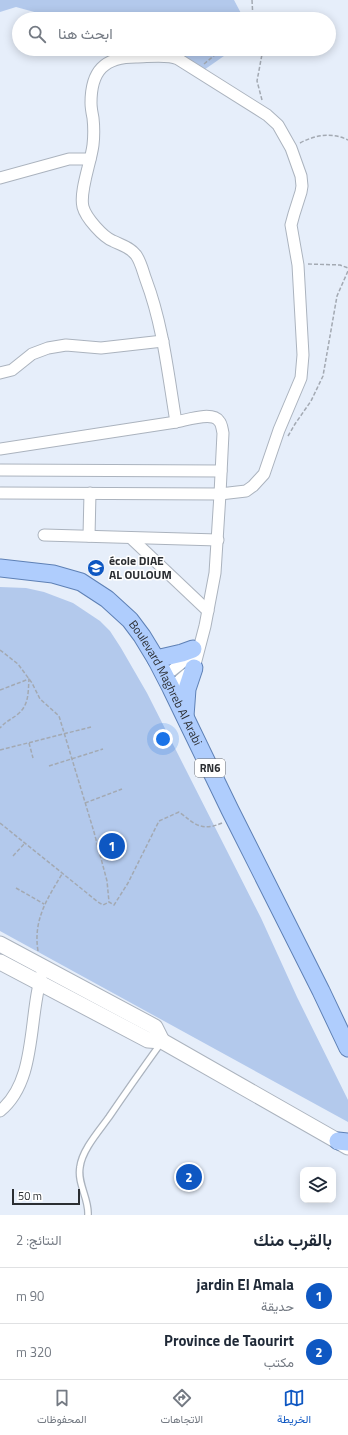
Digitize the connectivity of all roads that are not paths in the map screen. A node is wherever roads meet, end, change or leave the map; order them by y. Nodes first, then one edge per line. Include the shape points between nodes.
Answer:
1 (90, 159) junction
2 (0, 178) edge
3 (163, 341) junction
4 (0, 373) edge
5 (176, 422) junction
6 (0, 449) edge
7 (0, 470) edge
8 (221, 471) junction
9 (0, 493) edge
10 (90, 493) junction
11 (220, 494) junction
12 (44, 535) dead end
13 (89, 536) junction
14 (132, 539) junction
15 (218, 540) junction
16 (0, 568) edge
17 (208, 611) junction
18 (204, 633) junction
19 (193, 649) junction
20 (156, 659) junction
21 (194, 668) junction
22 (168, 682) junction
23 (185, 716) junction
24 (0, 944) edge
25 (0, 962) edge
26 (44, 967) junction
27 (38, 983) junction
28 (162, 1041) junction
29 (348, 1048) edge
30 (0, 1111) edge
31 (345, 1143) edge
32 (88, 1215) edge

1 - 2 street via 69,159
1 - 3 street via 83,192 83,207 106,237 135,254 150,290
1 - 11 street via 94,129 90,104 95,75 106,64 125,57 173,56 267,115 278,125 291,148 302,186 291,225 298,265 303,355 301,378 264,474 246,491
3 - 4 street via 101,348 66,345 48,348 32,354 12,370
3 - 5 street
5 - 6 street
5 - 8 street via 205,416 219,420 223,433
7 - 8 street
8 - 11 street
9 - 10 street
10 - 11 street
10 - 13 street
11 - 15 street
12 - 13 street
13 - 14 street
14 - 15 street
14 - 17 street
15 - 17 street
16 - 20 main road, Boulevard Maghreb Al Arabi / RN6 via 53,574 81,582 107,599 130,620
17 - 18 street
18 - 19 street
18 - 21 street
19 - 20 main road
19 - 22 street
20 - 22 main road, Boulevard Maghreb Al Arabi / RN6
21 - 22 street
21 - 23 main road via 187,689
22 - 23 main road, Boulevard Maghreb Al Arabi / RN6
23 - 29 main road, Boulevard Maghreb Al Arabi / RN6
24 - 26 street
25 - 27 street
26 - 27 street
26 - 28 street via 155,1027
27 - 28 street via 148,1040
27 - 30 street via 29,1056 20,1088
28 - 31 street
28 - 32 lane via 83,1155 79,1169

